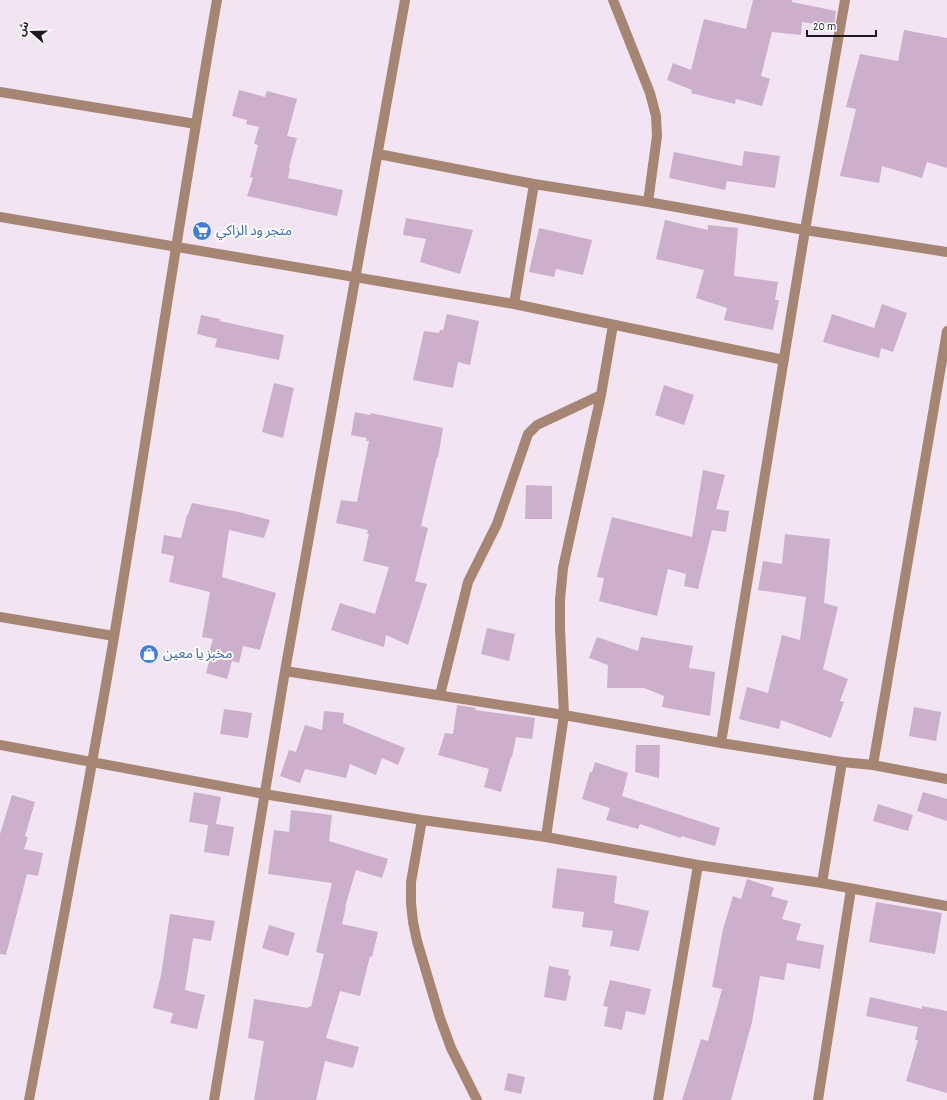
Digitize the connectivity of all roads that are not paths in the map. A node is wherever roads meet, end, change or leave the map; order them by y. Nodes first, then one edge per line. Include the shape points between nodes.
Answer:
1 (217, 0) edge
2 (404, 0) edge
3 (613, 0) edge
4 (846, 0) edge
5 (0, 92) edge
6 (196, 124) junction
7 (378, 154) junction
8 (534, 184) junction
9 (648, 202) junction
10 (0, 217) edge
11 (806, 230) junction
12 (175, 246) junction
13 (947, 252) edge
14 (355, 277) junction
15 (514, 304) junction
16 (613, 325) junction
17 (947, 331) edge
18 (784, 360) junction
19 (943, 387) edge
20 (601, 395) junction
21 (0, 617) edge
22 (114, 636) junction
23 (285, 671) junction
24 (440, 695) junction
25 (564, 715) junction
26 (721, 743) junction
27 (0, 745) edge
28 (92, 762) junction
29 (842, 762) junction
30 (873, 766) junction
31 (947, 779) edge
32 (264, 794) junction
33 (422, 820) junction
34 (546, 837) junction
35 (698, 865) junction
36 (822, 884) junction
37 (851, 889) junction
38 (947, 906) edge
39 (29, 1100) edge
40 (214, 1100) edge
41 (477, 1100) edge
42 (658, 1100) edge
43 (818, 1100) edge

1 - 6 street
2 - 7 street
3 - 9 street via 650,93 656,116 657,136
4 - 11 street
5 - 6 street
6 - 12 street
7 - 8 street
7 - 14 street
8 - 9 street
8 - 15 street
9 - 11 street
10 - 12 street
11 - 13 street
11 - 18 street
12 - 14 street
12 - 22 street
14 - 15 street
14 - 23 street
15 - 16 street
16 - 18 street
16 - 20 street
17 - 19 street
18 - 26 street
19 - 30 street
20 - 24 street via 537,424 528,434 497,524 468,582
20 - 25 street via 563,568 560,621
21 - 22 street
22 - 28 street
23 - 24 street
23 - 32 street
24 - 25 street
25 - 26 street
25 - 34 street
26 - 29 street
27 - 28 street
28 - 32 street
28 - 39 street
29 - 30 street
29 - 36 street
30 - 31 street
32 - 33 street
32 - 40 street
33 - 34 street
33 - 41 street via 411,882 410,903 413,922 440,1018 451,1048
34 - 35 street
35 - 36 street
35 - 42 street
36 - 37 street
37 - 38 street
37 - 43 street

